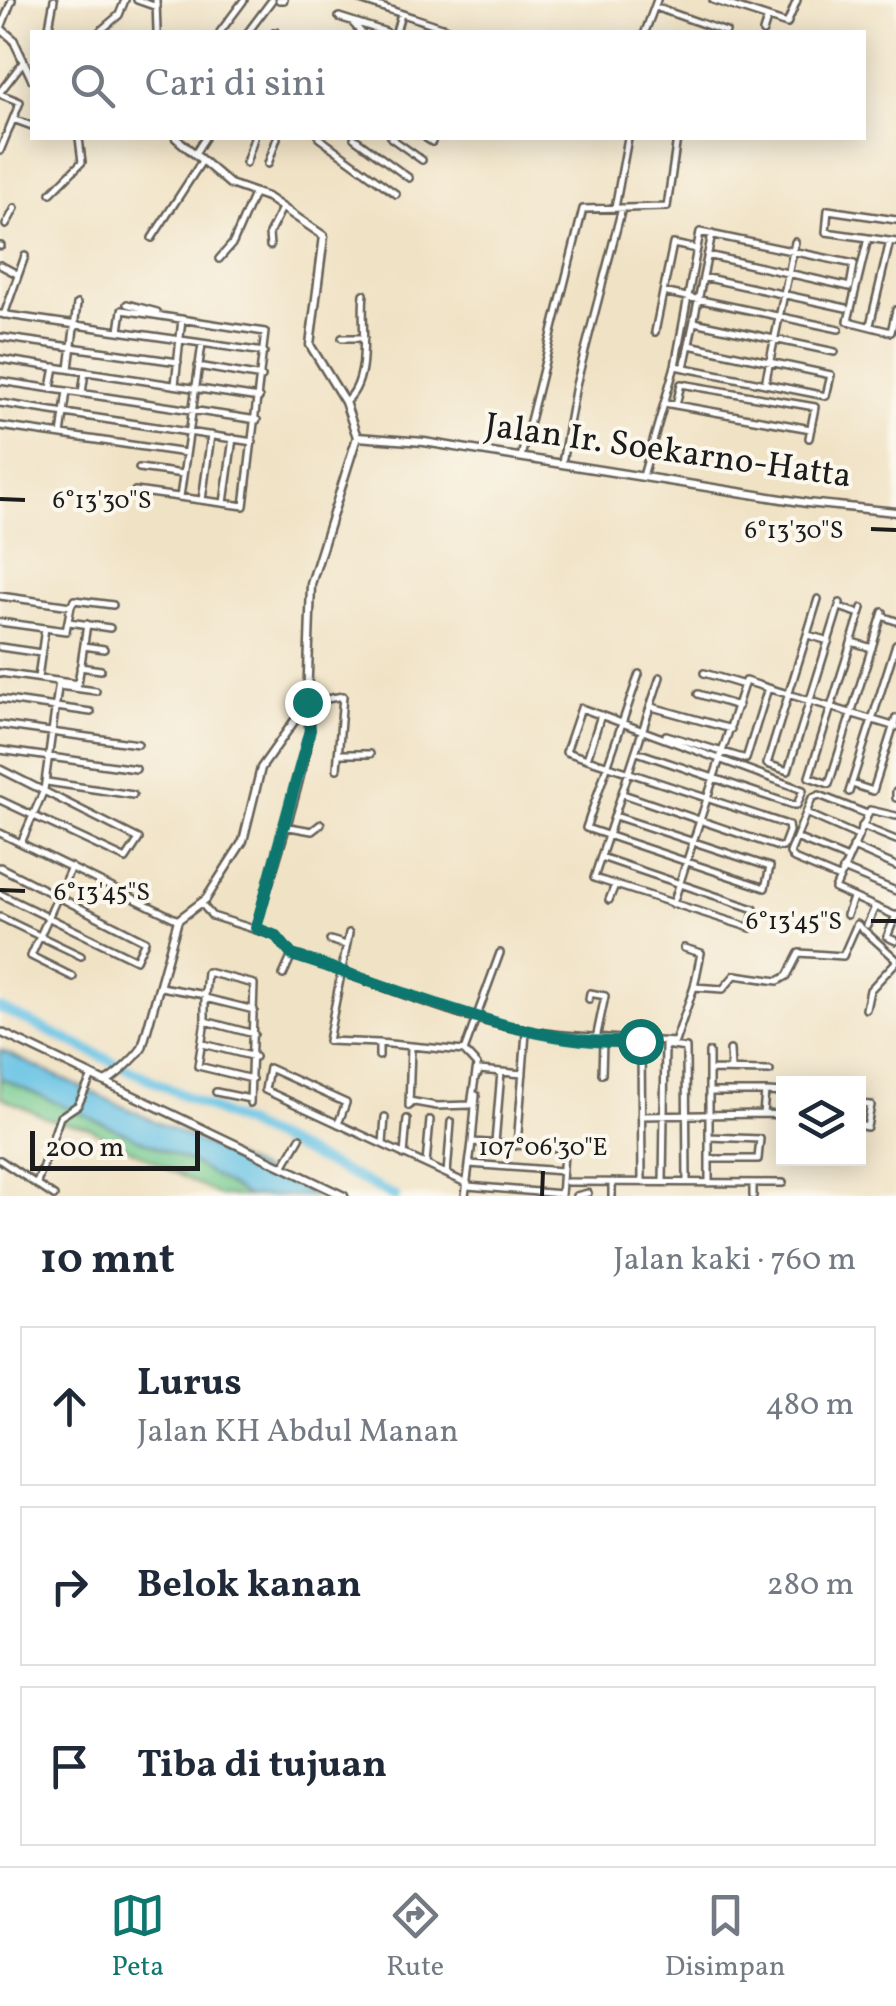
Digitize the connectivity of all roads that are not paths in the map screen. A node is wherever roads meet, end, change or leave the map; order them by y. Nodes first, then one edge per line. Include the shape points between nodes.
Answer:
1 (12, 0) edge
2 (54, 0) edge
3 (125, 0) edge
4 (137, 0) edge
5 (244, 0) edge
6 (272, 0) edge
7 (360, 0) edge
8 (713, 0) edge
9 (796, 0) edge
10 (157, 3) edge
11 (656, 4) edge
12 (402, 14) junction
13 (339, 17) dead end
14 (768, 18) junction
15 (351, 22) junction
16 (0, 28) edge
17 (48, 30) edge
18 (102, 30) edge
19 (157, 30) edge
20 (222, 30) edge
21 (250, 30) edge
22 (359, 30) edge
23 (379, 30) edge
24 (397, 30) edge
25 (452, 30) edge
26 (646, 30) edge
27 (721, 30) edge
28 (764, 30) edge
29 (24, 60) junction
30 (30, 75) edge
31 (0, 93) edge
32 (14, 119) junction
33 (30, 125) edge
34 (79, 140) edge
35 (179, 140) edge
36 (204, 140) edge
37 (253, 140) edge
38 (276, 140) edge
39 (323, 140) edge
40 (357, 140) edge
41 (394, 140) edge
42 (628, 140) edge
43 (677, 140) edge
44 (0, 152) edge
45 (196, 152) junction
46 (8, 158) dead end
47 (422, 160) dead end
48 (202, 161) junction
49 (246, 163) dead end
50 (268, 164) dead end
51 (408, 178) dead end
52 (50, 193) dead end
53 (254, 194) junction
54 (396, 194) dead end
55 (15, 208) dead end
56 (282, 208) junction
57 (618, 208) junction
58 (896, 220) edge
59 (6, 225) edge
60 (712, 234) junction
61 (152, 238) dead end
62 (868, 238) junction
63 (893, 241) edge
64 (795, 242) dead end
65 (270, 246) dead end
66 (697, 249) junction
67 (793, 251) junction
68 (25, 256) dead end
69 (707, 256) junction
70 (220, 259) dead end
71 (0, 265) edge
72 (788, 273) junction
73 (18, 274) junction
74 (703, 277) junction
75 (0, 290) edge
76 (663, 292) junction
77 (364, 294) dead end
78 (784, 294) junction
79 (10, 295) junction
80 (688, 297) junction
81 (698, 300) junction
82 (78, 304) dead end
83 (127, 304) dead end
84 (846, 308) dead end
85 (896, 310) edge
86 (2, 314) edge
87 (779, 316) junction
88 (182, 318) junction
89 (694, 322) junction
90 (75, 324) junction
91 (869, 327) junction
92 (894, 328) edge
93 (839, 329) dead end
94 (118, 331) junction
95 (655, 332) dead end
96 (0, 336) edge
97 (342, 338) dead end
98 (364, 338) junction
99 (774, 339) junction
100 (181, 341) junction
101 (202, 344) junction
102 (689, 345) junction
103 (72, 346) junction
104 (265, 352) junction
105 (835, 352) dead end
106 (0, 360) edge
107 (178, 362) junction
108 (769, 362) junction
109 (198, 366) junction
110 (674, 366) junction
111 (54, 367) junction
112 (684, 369) junction
113 (70, 370) junction
114 (85, 372) junction
115 (262, 376) junction
116 (0, 381) edge
117 (765, 384) junction
118 (175, 385) junction
119 (52, 388) junction
120 (194, 388) junction
121 (67, 390) junction
122 (82, 393) junction
123 (260, 398) junction
124 (345, 402) junction
125 (0, 403) edge
126 (664, 403) junction
127 (676, 405) junction
128 (192, 408) junction
129 (64, 412) junction
130 (257, 420) junction
131 (0, 426) edge
132 (811, 429) junction
133 (189, 431) junction
134 (211, 434) junction
135 (61, 435) junction
136 (357, 437) junction
137 (233, 438) junction
138 (809, 438) dead end
139 (253, 442) junction
140 (186, 453) junction
141 (521, 457) junction
142 (562, 462) junction
143 (139, 468) dead end
144 (183, 474) junction
145 (642, 476) junction
146 (135, 491) dead end
147 (180, 497) junction
148 (202, 500) junction
149 (224, 503) junction
150 (896, 512) edge
151 (0, 596) edge
152 (818, 600) dead end
153 (113, 605) dead end
154 (71, 606) junction
155 (896, 620) edge
156 (0, 622) edge
157 (69, 622) junction
158 (86, 624) junction
159 (45, 628) junction
160 (110, 628) dead end
161 (808, 635) junction
162 (829, 641) junction
163 (852, 642) junction
164 (84, 646) junction
165 (896, 647) edge
166 (0, 648) edge
167 (872, 648) junction
168 (104, 649) dead end
169 (42, 653) junction
170 (80, 667) junction
171 (100, 670) dead end
172 (0, 673) edge
173 (638, 674) dead end
174 (704, 674) dead end
175 (38, 678) junction
176 (660, 678) dead end
177 (59, 683) junction
178 (744, 686) junction
179 (768, 688) junction
180 (96, 691) dead end
181 (698, 694) dead end
182 (789, 695) junction
183 (0, 699) edge
184 (308, 700) junction
185 (811, 701) junction
186 (738, 706) junction
187 (56, 707) junction
188 (652, 707) junction
189 (831, 707) junction
190 (91, 712) dead end
191 (852, 713) junction
192 (601, 715) junction
193 (873, 719) junction
194 (622, 722) junction
195 (895, 724) edge
196 (0, 725) edge
197 (731, 729) junction
198 (644, 730) junction
199 (52, 732) junction
200 (138, 744) dead end
201 (0, 750) edge
202 (637, 752) junction
203 (338, 754) junction
204 (370, 754) dead end
205 (723, 755) junction
206 (49, 757) junction
207 (587, 758) junction
208 (608, 765) junction
209 (136, 768) dead end
210 (0, 769) edge
211 (337, 769) dead end
212 (630, 772) junction
213 (715, 779) junction
214 (46, 782) junction
215 (852, 784) junction
216 (44, 790) junction
217 (849, 792) dead end
218 (622, 794) junction
219 (133, 795) dead end
220 (708, 798) junction
221 (0, 800) edge
222 (806, 813) junction
223 (868, 814) junction
224 (33, 816) junction
225 (615, 816) junction
226 (896, 816) edge
227 (701, 821) junction
228 (322, 824) dead end
229 (284, 826) junction
230 (862, 826) junction
231 (0, 833) edge
232 (608, 836) junction
233 (858, 836) junction
234 (796, 838) junction
235 (896, 840) edge
236 (694, 841) junction
237 (20, 843) junction
238 (853, 847) junction
239 (601, 857) junction
240 (848, 858) junction
241 (687, 862) junction
242 (896, 866) edge
243 (0, 867) edge
244 (71, 868) junction
245 (843, 869) junction
246 (840, 878) junction
247 (680, 884) junction
248 (615, 886) junction
249 (896, 891) edge
250 (0, 894) edge
251 (58, 895) junction
252 (853, 898) junction
253 (609, 900) dead end
254 (199, 903) junction
255 (673, 904) junction
256 (875, 908) junction
257 (848, 915) dead end
258 (896, 916) edge
259 (0, 917) edge
260 (47, 917) junction
261 (178, 920) junction
262 (867, 925) dead end
263 (256, 928) junction
264 (349, 933) dead end
265 (39, 936) junction
266 (330, 940) dead end
267 (896, 941) edge
268 (346, 945) junction
269 (684, 948) dead end
270 (500, 954) dead end
271 (292, 955) junction
272 (81, 956) dead end
273 (896, 960) edge
274 (340, 970) junction
275 (283, 975) dead end
276 (74, 978) dead end
277 (161, 986) junction
278 (694, 987) junction
279 (205, 996) junction
280 (589, 999) dead end
281 (866, 1009) dead end
282 (254, 1010) junction
283 (476, 1016) junction
284 (204, 1021) junction
285 (0, 1032) edge
286 (254, 1034) junction
287 (526, 1034) dead end
288 (600, 1040) junction
289 (640, 1041) junction
290 (380, 1043) junction
291 (202, 1044) junction
292 (411, 1048) junction
293 (730, 1050) dead end
294 (464, 1051) junction
295 (709, 1052) dead end
296 (379, 1056) dead end
297 (255, 1057) junction
298 (709, 1070) junction
299 (730, 1070) junction
300 (770, 1071) dead end
301 (501, 1072) junction
302 (523, 1074) junction
303 (602, 1074) dead end
304 (90, 1078) junction
305 (253, 1079) junction
306 (105, 1082) junction
307 (216, 1092) dead end
308 (709, 1092) junction
309 (765, 1092) junction
310 (776, 1093) edge
311 (866, 1105) edge
312 (763, 1114) junction
313 (664, 1115) junction
314 (708, 1115) junction
315 (776, 1115) edge
316 (642, 1116) junction
317 (686, 1116) junction
318 (386, 1117) dead end
319 (408, 1119) dead end
320 (430, 1120) dead end
321 (451, 1122) dead end
322 (338, 1124) junction
323 (866, 1126) edge
324 (709, 1137) junction
325 (300, 1138) dead end
326 (472, 1142) junction
327 (495, 1144) junction
328 (383, 1145) junction
329 (517, 1145) junction
330 (404, 1154) junction
331 (709, 1159) junction
332 (0, 1160) edge
333 (426, 1164) junction
334 (470, 1164) junction
335 (283, 1166) junction
336 (562, 1171) junction
337 (447, 1174) junction
338 (567, 1182) dead end
339 (588, 1182) junction
340 (612, 1182) junction
341 (642, 1182) junction
342 (663, 1182) junction
343 (686, 1182) junction
344 (709, 1182) junction
345 (37, 1183) junction
346 (754, 1183) junction
347 (783, 1183) dead end
348 (468, 1185) junction
349 (561, 1195) edge
350 (588, 1195) edge
351 (54, 1196) edge
352 (344, 1196) edge
353 (465, 1196) edge
354 (576, 1196) edge
355 (612, 1196) edge
356 (753, 1196) edge

1 - 16 street
2 - 17 street
3 - 18 street via 120,16
4 - 10 street
5 - 20 street
6 - 21 street
7 - 12 street
8 - 14 street
9 - 14 street via 788,23
10 - 19 street
11 - 26 street
11 - 27 street
12 - 24 street
12 - 25 street
13 - 15 street
14 - 28 street
15 - 22 street
15 - 23 street
16 - 29 main road
29 - 30 main road
29 - 31 street
31 - 32 street via 20,102
32 - 33 street
32 - 44 street
34 - 52 street via 82,162
35 - 45 main road
36 - 45 street
37 - 49 street
38 - 50 street
39 - 54 street
40 - 51 street
41 - 47 street
42 - 57 street
43 - 57 street via 669,206
44 - 46 street
45 - 48 main road
48 - 53 main road
48 - 61 street
53 - 56 main road
53 - 70 street
55 - 59 street
56 - 65 street
56 - 124 main road via 324,236 310,344
57 - 141 street via 588,206 581,212
57 - 142 street
58 - 62 street via 828,210 826,232
60 - 66 street via 700,232
60 - 67 street
60 - 69 street
62 - 63 street
62 - 91 street via 848,322
63 - 91 street
64 - 67 street
66 - 76 street via 673,244
66 - 80 street
67 - 72 street
67 - 72 street via 854,264 850,286
68 - 73 street
69 - 72 street
69 - 74 street
71 - 73 street
72 - 78 street
73 - 79 street
74 - 78 street
74 - 81 street
75 - 79 street
76 - 80 street
76 - 95 street
77 - 98 street
78 - 84 street
78 - 87 street
79 - 86 street
80 - 81 street
80 - 110 street
81 - 87 street
81 - 89 street
82 - 90 street
83 - 88 street
85 - 92 street
86 - 90 street
87 - 93 street
87 - 99 street
88 - 94 street via 122,310
88 - 100 street
88 - 104 street via 265,332
89 - 99 street
89 - 102 street
90 - 94 street
90 - 103 street
91 - 92 street
94 - 100 street
96 - 103 street
97 - 98 street
98 - 124 street via 355,391
99 - 105 street
99 - 108 street
100 - 101 street
100 - 107 street
101 - 104 street
101 - 109 street
102 - 108 street
102 - 112 street
103 - 107 street
103 - 113 street
104 - 115 street
106 - 111 street
107 - 118 street
108 - 117 street
108 - 117 street via 831,375 826,396
109 - 115 street
109 - 120 street
110 - 112 street
110 - 126 street
111 - 113 street
111 - 119 street
112 - 117 street
113 - 114 street
114 - 118 street
114 - 122 street
115 - 123 street
116 - 119 street
118 - 120 street
119 - 121 street
120 - 123 street
120 - 128 street
121 - 122 street
121 - 129 street
122 - 128 street
123 - 130 street
124 - 136 main road
125 - 129 street
126 - 127 street
126 - 145 street
127 - 132 street
127 - 132 street via 682,384 815,407
128 - 130 street
128 - 133 street
129 - 133 street
129 - 135 street
130 - 139 street
131 - 135 street
132 - 138 street
133 - 134 street
133 - 140 street
134 - 137 street
134 - 148 street
135 - 140 street
136 - 141 main road, Jalan Ir. Soekarno-Hatta
136 - 184 main road via 310,584
137 - 139 street
137 - 149 street
139 - 149 street via 244,506
140 - 144 street
141 - 142 main road, Jalan Ir. Soekarno-Hatta
142 - 145 main road, Jalan Ir. Soekarno-Hatta
143 - 144 street
144 - 147 street
145 - 150 main road, Jalan Ir. Soekarno-Hatta
146 - 147 street
147 - 148 street
148 - 149 street
151 - 154 street
152 - 161 street
153 - 154 street via 74,600
154 - 157 street
155 - 167 street via 883,614
156 - 159 street
157 - 158 street
157 - 159 street via 66,630
158 - 160 street
158 - 164 street
159 - 169 street
161 - 162 street
161 - 182 street
162 - 163 street via 839,605 861,611
162 - 185 street
163 - 167 street
163 - 189 street
164 - 168 street
164 - 170 street
165 - 193 street
166 - 169 street
167 - 191 street
169 - 175 street
170 - 171 street
170 - 177 street via 78,684
172 - 175 street
173 - 194 street
174 - 178 street
175 - 177 street
176 - 188 street
177 - 180 street
177 - 187 street
178 - 179 street via 745,681
178 - 186 street
179 - 182 street
179 - 205 street via 746,759
181 - 186 street
182 - 185 street
182 - 185 street via 767,764 788,771
183 - 187 street
184 - 203 street via 342,695
184 - 229 street via 310,730
184 - 254 main road via 264,764 248,829
185 - 189 street
186 - 197 street
187 - 190 street
187 - 199 street
188 - 197 street
188 - 198 street
189 - 191 street
189 - 191 street via 809,776 830,784
191 - 193 street
192 - 194 street
192 - 207 street
192 - 207 street via 581,708 566,752
193 - 195 street
193 - 215 street
194 - 198 street
194 - 208 street
195 - 215 street via 873,791
196 - 199 street
197 - 205 street
198 - 202 street
198 - 205 street
199 - 200 street
199 - 206 street
201 - 206 street
202 - 212 street
202 - 213 street
203 - 204 street
203 - 211 street
205 - 213 street
205 - 213 street via 803,790 795,806
206 - 209 street
206 - 214 street
207 - 208 street
208 - 212 street
208 - 232 street via 586,828
210 - 216 street
212 - 218 street
212 - 220 street
213 - 220 street
214 - 216 street
214 - 219 street
215 - 217 street
216 - 224 street
216 - 224 street via 139,840 126,859
218 - 225 street
218 - 227 street
220 - 227 street
220 - 227 street via 789,830 778,848
221 - 224 street
222 - 223 street via 819,795
222 - 233 street
222 - 234 street
223 - 226 street via 878,808
223 - 230 street
224 - 237 street
225 - 232 street
225 - 236 street
227 - 236 street
228 - 229 street via 312,831
229 - 263 street
230 - 233 street
230 - 235 street
231 - 237 street
232 - 239 street
232 - 241 street
233 - 238 street
234 - 240 street
234 - 246 street via 791,857
236 - 241 street
236 - 241 street via 771,872 763,889
237 - 244 street
238 - 240 street
238 - 242 street
239 - 247 street
239 - 248 street via 594,878
240 - 245 street
241 - 247 street
243 - 251 street
244 - 251 street
244 - 261 street
245 - 246 street
245 - 249 street
246 - 252 street via 835,890
247 - 255 street
247 - 255 street via 757,914 748,930
248 - 253 street
248 - 255 street
250 - 260 street
251 - 260 street
251 - 260 street via 144,941 136,960
252 - 256 street
252 - 257 street
254 - 261 main road
254 - 263 street via 212,916
256 - 258 street
256 - 262 street
258 - 267 street via 887,937
259 - 265 street
260 - 265 street
261 - 277 main road
263 - 271 street via 276,936
264 - 268 street
265 - 272 street
265 - 276 street via 31,958
266 - 268 street
268 - 274 street
269 - 278 street via 701,953
270 - 283 street
271 - 274 street
271 - 275 street
273 - 278 street via 857,924 843,956 799,953 778,981 735,975 722,989
273 - 281 street via 870,990
274 - 283 street
274 - 290 street via 328,1041
277 - 279 street
277 - 306 main road via 142,1048
278 - 289 street via 674,1042
279 - 282 street
279 - 282 street via 207,972 254,984
279 - 284 street
280 - 288 street via 590,993 606,993
282 - 286 street
283 - 288 street
283 - 294 street
284 - 286 street
284 - 291 street
285 - 304 main road
286 - 297 street
287 - 302 street
288 - 289 street
288 - 303 street
289 - 316 street
290 - 292 street
290 - 296 street
291 - 297 street
291 - 305 street via 198,1066
292 - 294 street
292 - 294 street via 409,1103 437,1106 471,1105 476,1065
293 - 299 street
295 - 298 street
297 - 305 street
298 - 299 street
298 - 308 street
299 - 300 street
301 - 302 street
301 - 326 street via 479,1070
301 - 327 street
302 - 329 street
304 - 306 main road
304 - 345 street via 78,1105 60,1117
305 - 307 street via 250,1101
306 - 335 main road
308 - 309 street
308 - 314 street
309 - 310 street
309 - 312 street
311 - 323 street via 872,1106
312 - 314 street
312 - 315 street
313 - 316 street
313 - 317 street
313 - 317 street via 663,1048 684,1046
313 - 342 street
314 - 317 street
314 - 324 street
316 - 341 street
317 - 343 street
318 - 328 street
319 - 330 street
320 - 333 street
321 - 337 street
322 - 322 street via 346,1103 268,1068 266,1090
322 - 328 street
324 - 331 street
324 - 331 street via 760,1138 756,1160
325 - 335 street
326 - 327 street
326 - 334 street
327 - 329 street
328 - 330 street
329 - 336 street via 559,1148
330 - 333 street
331 - 344 street
332 - 345 street
333 - 337 street
334 - 336 street
334 - 348 street
335 - 352 main road
336 - 349 street
337 - 348 street
338 - 339 street
339 - 340 street
339 - 350 street
340 - 341 street
340 - 355 street
341 - 342 street
342 - 343 street
343 - 344 street
344 - 346 street
345 - 351 street
346 - 347 street
346 - 356 street
348 - 349 street
348 - 353 street
350 - 354 street

